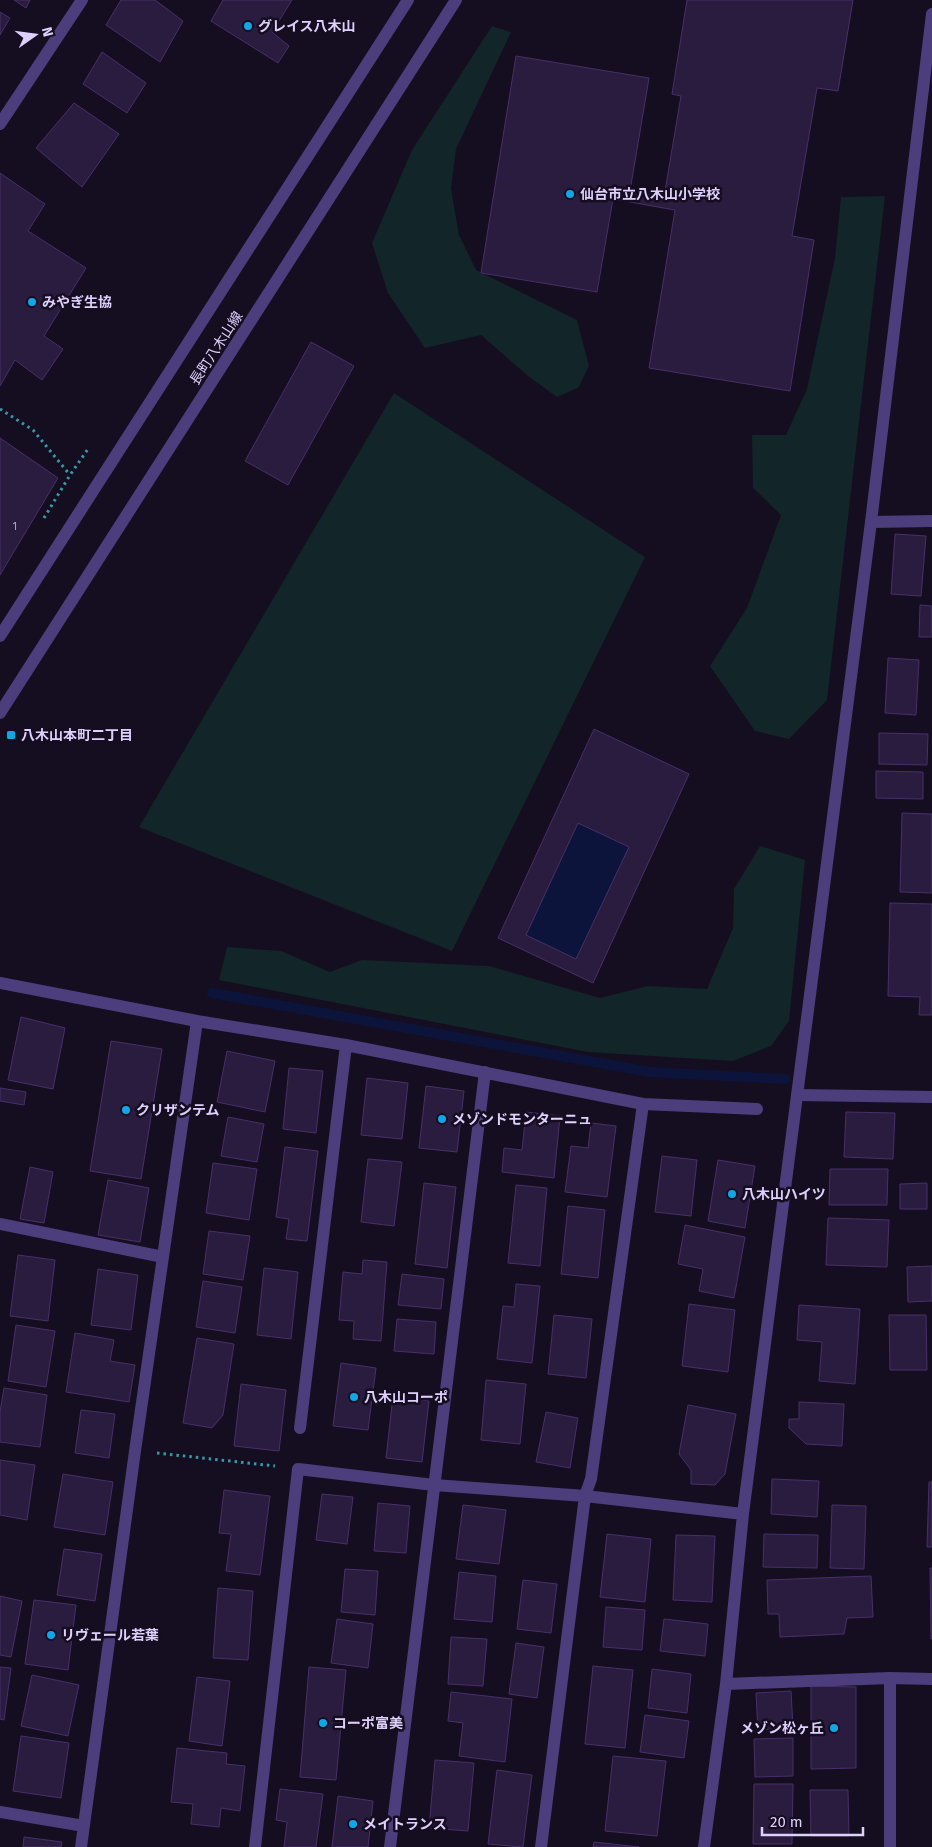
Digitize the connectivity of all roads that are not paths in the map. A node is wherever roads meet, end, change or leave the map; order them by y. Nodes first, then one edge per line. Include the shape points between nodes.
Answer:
1 (82, 0) edge
2 (408, 0) edge
3 (456, 0) edge
4 (932, 14) edge
5 (0, 124) edge
6 (932, 521) edge
7 (870, 522) junction
8 (0, 636) edge
9 (0, 713) edge
10 (0, 983) edge
11 (197, 1021) junction
12 (346, 1045) junction
13 (485, 1072) junction
14 (797, 1095) junction
15 (932, 1097) edge
16 (643, 1104) junction
17 (757, 1108) dead end
18 (0, 1224) edge
19 (163, 1257) junction
20 (300, 1428) dead end
21 (434, 1485) junction
22 (585, 1496) junction
23 (742, 1514) junction
24 (890, 1678) junction
25 (932, 1678) edge
26 (726, 1684) junction
27 (0, 1812) edge
28 (84, 1826) junction
29 (81, 1847) edge
30 (254, 1847) edge
31 (390, 1847) edge
32 (540, 1847) edge
33 (704, 1847) edge
34 (890, 1847) edge

1 - 5 street
2 - 8 street
3 - 9 street, 長町八木山線
4 - 7 street
6 - 7 street
7 - 14 street
10 - 11 street
11 - 12 street
11 - 19 street
12 - 13 street
12 - 20 street
13 - 16 street
13 - 21 street
14 - 15 street
14 - 23 street
16 - 17 street
16 - 22 street via 591,1479
18 - 19 street
19 - 28 street
21 - 22 street
21 - 30 street via 298,1468
21 - 31 street
22 - 23 street
22 - 32 street
23 - 26 street
24 - 25 street
24 - 26 street
24 - 34 street
26 - 33 street
27 - 28 street
28 - 29 street

